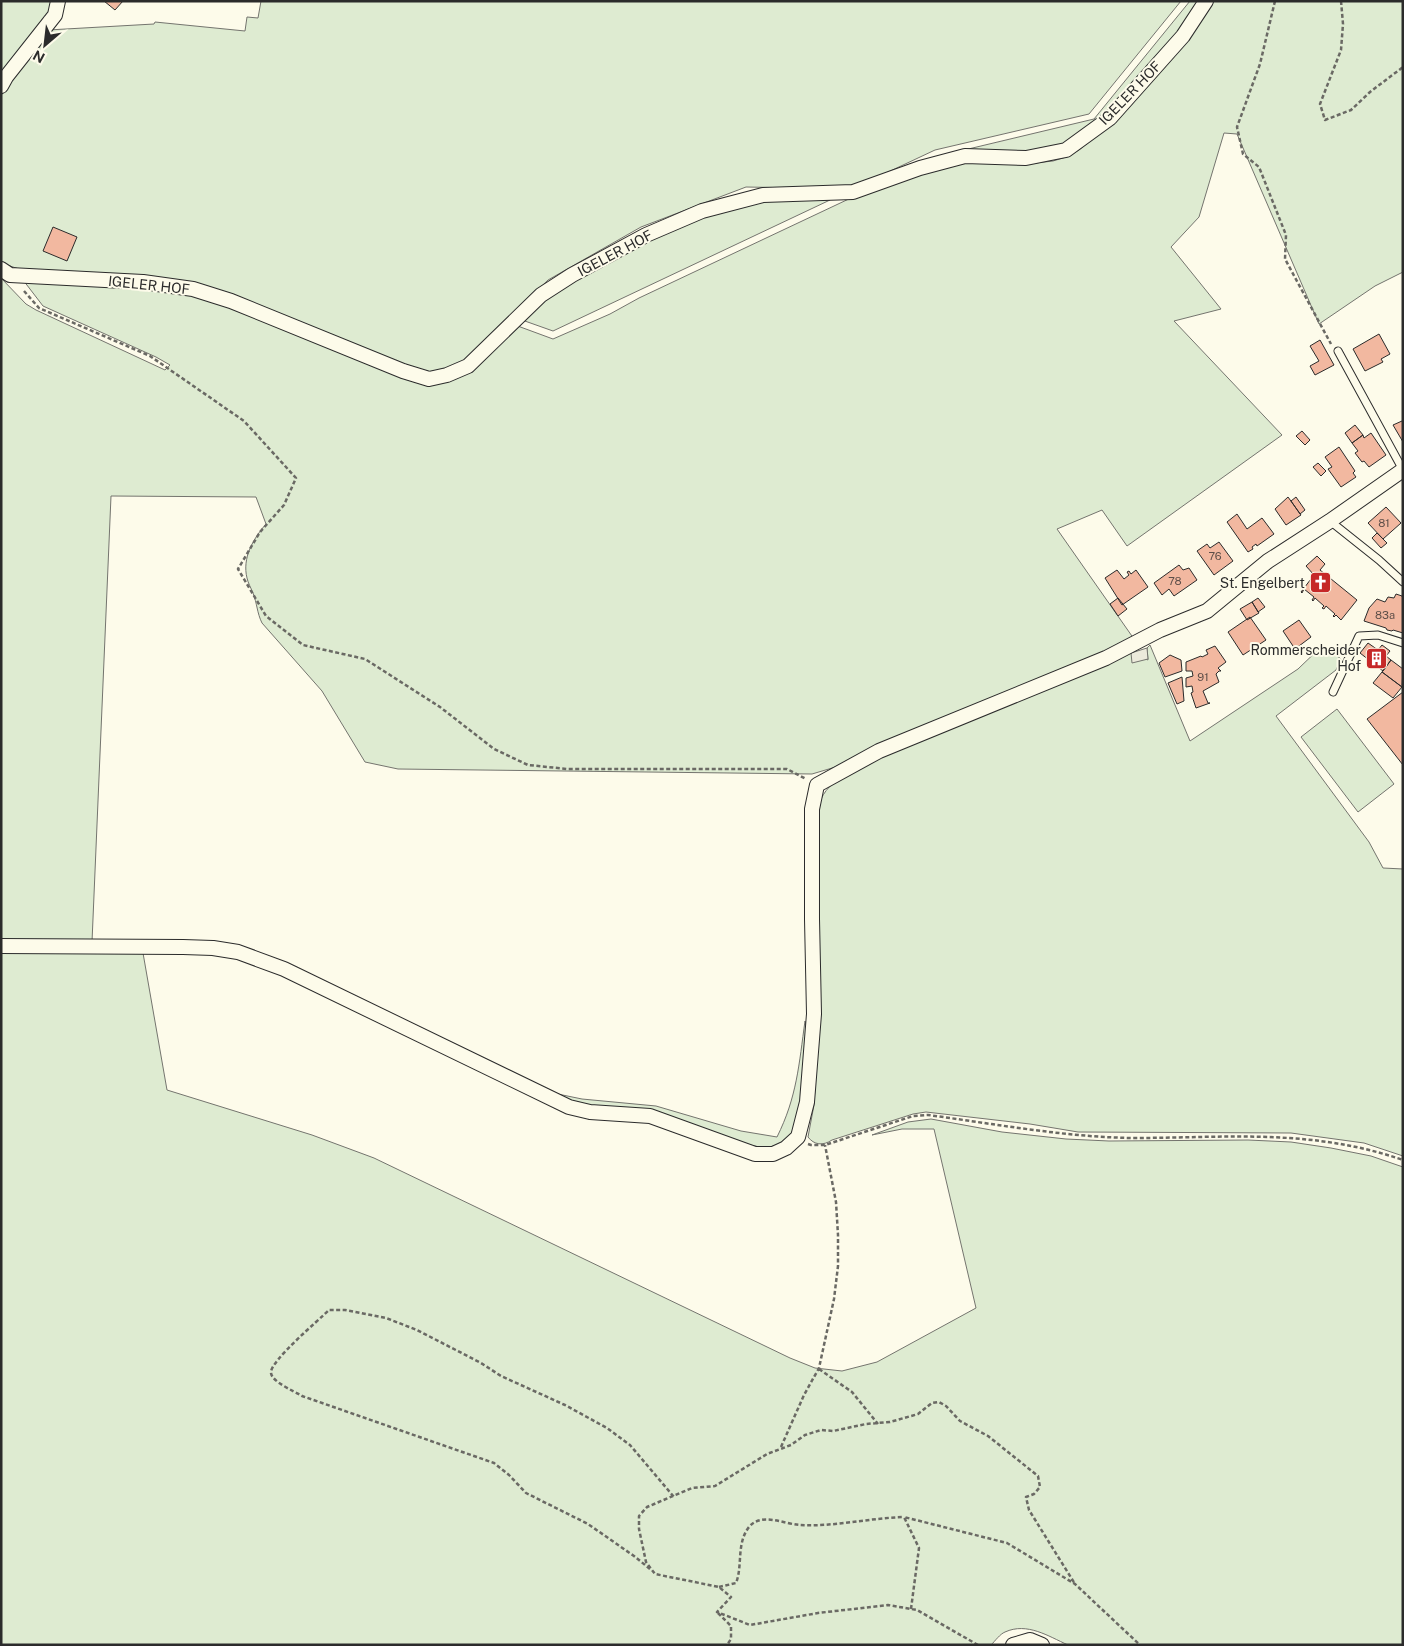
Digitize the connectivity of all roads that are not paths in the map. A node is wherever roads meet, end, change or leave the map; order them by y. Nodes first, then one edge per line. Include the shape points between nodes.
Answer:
1 (58, 1) edge
2 (1206, 1) edge
3 (1, 86) edge
4 (5, 272) edge
5 (1338, 351) road end
6 (1403, 470) edge
7 (1330, 521) junction
8 (1403, 582) edge
9 (1403, 643) edge
10 (1333, 692) dead end
11 (1, 946) edge
12 (1013, 1645) edge
13 (1042, 1645) edge

1 - 3 street via 55,15
2 - 4 street, IGELER HOF via 1183,36 1110,118 1066,150 1026,158 965,156 854,192 763,195 702,211 646,235 572,275 541,295 468,366 447,375 428,379 403,371 231,301 193,289
5 - 6 lane
6 - 7 street
7 - 8 lane
7 - 11 street via 1268,561 1207,610 1106,658 878,750 817,785 812,808 814,1014 807,1102 798,1136 786,1148 773,1154 755,1154 650,1116 590,1112 568,1107 284,969 238,952 183,947
9 - 10 lane via 1378,635 1360,636
12 - 13 street via 1030,1640

